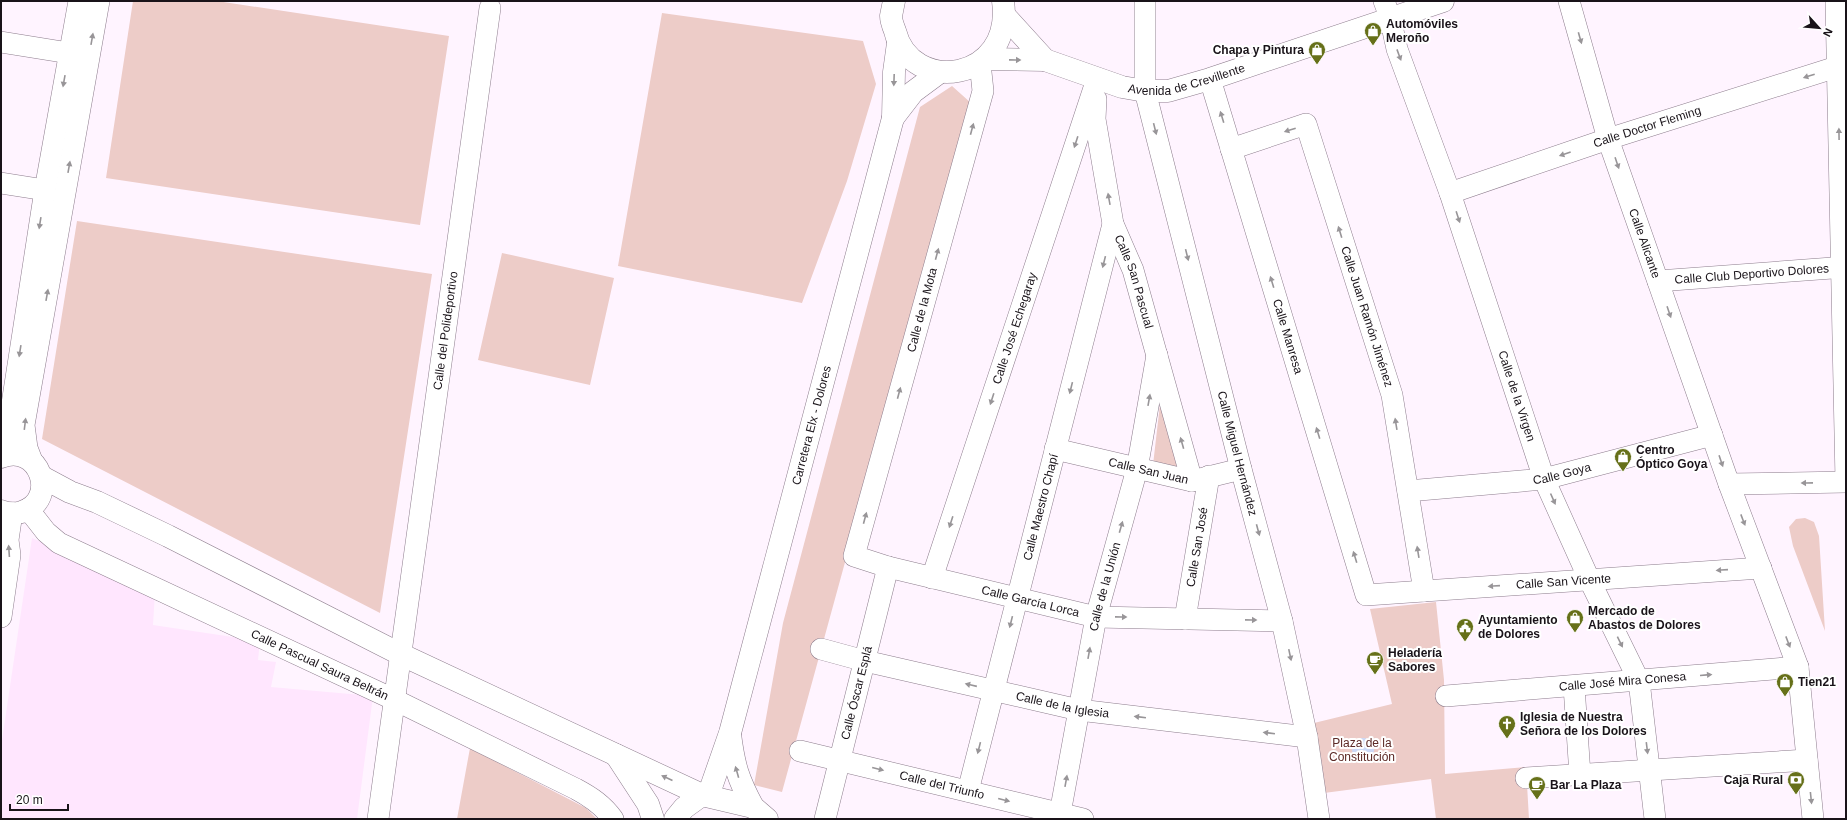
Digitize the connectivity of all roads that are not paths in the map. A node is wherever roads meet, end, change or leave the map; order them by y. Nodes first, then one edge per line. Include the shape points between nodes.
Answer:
1 (79, 1) edge
2 (99, 1) edge
3 (894, 1) edge
4 (1145, 1) edge
5 (1442, 1) edge
6 (1569, 1) edge
7 (1836, 1) edge
8 (490, 8) dead end
9 (1004, 8) edge
10 (1387, 9) edge
11 (1, 42) edge
12 (898, 43) junction
13 (69, 53) junction
14 (1045, 60) junction
15 (983, 61) junction
16 (1842, 65) edge
17 (940, 72) junction
18 (1210, 78) junction
19 (1098, 79) junction
20 (1145, 91) junction
21 (893, 118) junction
22 (1608, 139) junction
23 (1232, 149) junction
24 (1, 183) edge
25 (45, 190) junction
26 (1450, 193) junction
27 (1113, 224) junction
28 (1844, 267) edge
29 (1658, 282) junction
30 (1157, 355) junction
31 (6, 411) edge
32 (1712, 435) junction
33 (1055, 449) junction
34 (2, 457) edge
35 (1241, 468) junction
36 (1137, 469) junction
37 (1201, 478) junction
38 (1544, 479) junction
39 (1846, 481) edge
40 (1729, 484) junction
41 (1408, 491) junction
42 (26, 494) edge
43 (854, 556) joint
44 (888, 567) junction
45 (1761, 568) junction
46 (932, 578) junction
47 (1589, 579) junction
48 (1424, 591) junction
49 (1366, 595) joint
50 (1017, 598) junction
51 (1, 617) edge
52 (1096, 617) junction
53 (1184, 619) junction
54 (1282, 621) junction
55 (821, 649) dead end
56 (400, 654) junction
57 (865, 661) junction
58 (1798, 667) junction
59 (1639, 681) junction
60 (1574, 686) junction
61 (994, 690) junction
62 (1446, 696) dead end
63 (395, 700) junction
64 (1079, 710) junction
65 (730, 733) junction
66 (1308, 738) junction
67 (800, 751) dead end
68 (616, 755) junction
69 (840, 760) junction
70 (1807, 760) junction
71 (1650, 770) junction
72 (1580, 775) junction
73 (1526, 778) dead end
74 (968, 791) junction
75 (705, 795) junction
76 (760, 813) edge
77 (1060, 816) edge
78 (378, 819) edge
79 (613, 819) edge
80 (653, 819) edge
81 (675, 819) edge
82 (825, 819) edge
83 (1083, 819) edge
84 (1319, 819) edge
85 (1654, 819) edge
86 (1813, 819) edge

1 - 13 street
42 -> 2 street via 27,448 24,425
3 - 12 main road via 891,17
4 - 20 street, Calle Miguel Hernández
5 - 10 main road, Avenida de Crevillente
6 -> 22 street, Calle Alicante
7 - 16 street
8 - 56 street, Calle del Polideportivo
9 - 14 main road, Avenida de Crevillente
9 - 15 main road via 1000,40
10 - 18 main road, Avenida de Crevillente
10 -> 26 street, Calle de la Virgen via 1397,49
11 - 13 street
12 - 17 main road via 915,63
12 -> 21 main road, Carretera Elx - Dolores
13 -> 25 street
15 -> 14 main road, Avenida de Crevillente
14 - 19 main road, Avenida de Crevillente
15 - 17 main road via 961,71
43 -> 15 street, Calle de la Mota via 983,91
16 -> 22 street, Calle Doctor Fleming
28 -> 16 street
17 - 21 main road, Carretera Elx - Dolores via 913,92
18 - 20 main road, Avenida de Crevillente via 1168,91
23 -> 18 street, Calle Manresa
19 - 20 main road, Avenida de Crevillente
27 -> 19 street, Calle San Pascual via 1095,119
19 -> 46 street, Calle José Echegaray
20 -> 35 street, Calle Miguel Hernández
21 - 65 main road, Carretera Elx - Dolores
22 -> 26 street, Calle Doctor Fleming
22 -> 29 street, Calle Alicante
41 -> 23 street, Calle Juan Ramón Jiménez via 1392,395 1306,124
49 -> 23 street, Calle Manresa
24 - 25 street
25 -> 31 street
26 -> 38 street, Calle de la Virgen
27 - 30 street, Calle San Pascual via 1133,270
27 -> 33 street, Calle Maestro Chapí
28 - 29 street, Calle Club Deportivo Dolores
28 - 39 street
29 -> 32 street, Calle Alicante
36 -> 30 street, Calle de la Unión
37 -> 30 street, Calle San Pascual
31 - 34 street
32 - 38 street, Calle Goya
32 -> 40 street, Calle Alicante
33 - 36 street, Calle San Juan
33 - 50 street, Calle Maestro Chapí
34 - 42 main road via 15,454 24,456
35 - 37 street, Calle San Juan
35 -> 54 street, Calle Miguel Hernández
36 - 37 street, Calle San Juan
52 -> 36 street, Calle de la Unión
37 - 53 street, Calle San José
38 - 41 street, Calle Goya
38 -> 47 street, Calle de la Virgen
39 -> 40 street
40 -> 45 street, Calle Alicante
48 -> 41 street, Calle Juan Ramón Jiménez
51 -> 42 street via 9,561 8,540
42 - 56 main road via 70,492 97,502
42 - 63 street, Calle Pascual Saura Beltrán via 52,538
43 - 44 street, Calle García Lorca
44 - 46 street, Calle García Lorca
44 - 57 street, Calle Óscar Esplá
45 -> 47 street, Calle San Vicente
45 -> 58 street, Calle Alicante
46 - 50 street, Calle García Lorca
47 -> 48 street, Calle San Vicente
47 -> 59 street, Calle de la Virgen
48 - 49 street, Calle San Vicente
50 - 52 street, Calle García Lorca
50 -> 61 street, Calle Maestro Chapí
52 -> 53 street, Calle García Lorca
64 -> 52 street, Calle de la Unión
53 -> 54 street, Calle García Lorca
54 -> 66 street, Calle Miguel Hernández
55 - 57 street, Calle de la Iglesia
56 - 63 street, Calle del Polideportivo
56 - 68 main road
61 -> 57 street, Calle de la Iglesia
57 - 69 street, Calle Óscar Esplá
59 -> 58 street, Calle José Mira Conesa
58 - 70 street, Calle Alicante
59 - 60 street, Calle José Mira Conesa
59 -> 71 street, Calle de la Virgen
60 - 62 street, Calle José Mira Conesa
60 - 72 street
61 - 64 street, Calle de la Iglesia
61 -> 74 street, Calle Maestro Chapí
63 - 78 street, Calle del Polideportivo
63 - 79 street, Calle Pascual Saura Beltrán via 576,789 594,799
66 -> 64 street, Calle de la Iglesia
77 -> 64 street, Calle de la Unión
65 - 75 main road, Carretera Elx - Dolores
76 -> 65 main road via 739,781
66 - 84 street, Calle Miguel Hernández
67 - 69 street, Calle del Triunfo
75 -> 68 main road
68 - 80 main road via 648,804
69 -> 74 street, Calle del Triunfo
69 - 82 street, Calle Óscar Esplá
70 - 71 street
70 -> 86 street, Calle Alicante
71 - 72 street
71 - 85 street, Calle de la Virgen
72 - 73 street
74 -> 77 street, Calle del Triunfo
75 - 76 main road
75 - 81 main road via 684,808
77 - 83 street, Calle del Triunfo

